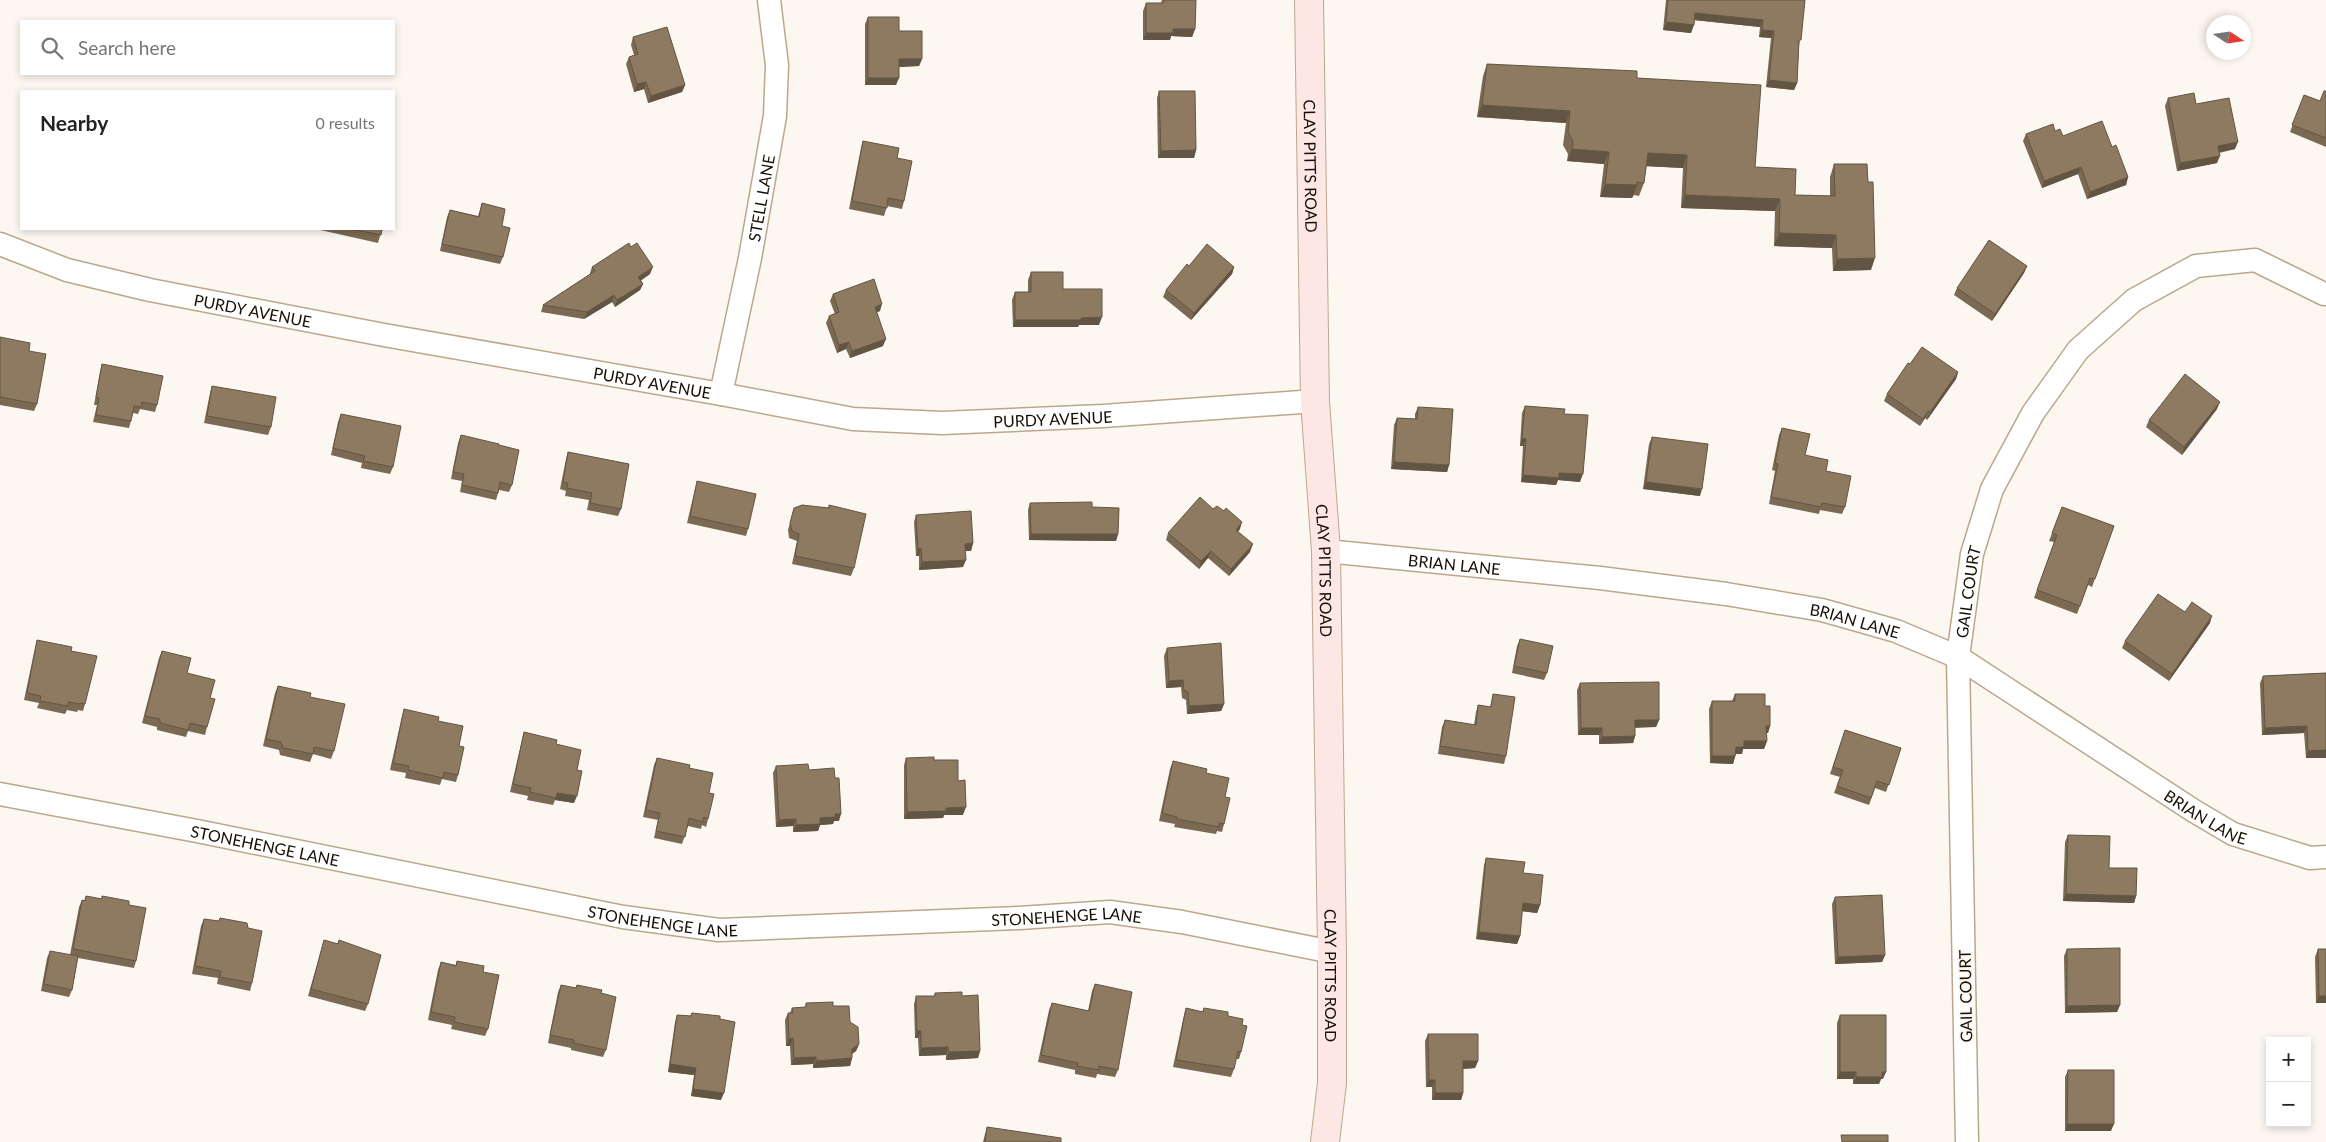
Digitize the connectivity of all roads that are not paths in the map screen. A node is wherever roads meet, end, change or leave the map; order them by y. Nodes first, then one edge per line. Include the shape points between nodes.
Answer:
1 (769, 0) edge
2 (1309, 0) edge
3 (0, 244) edge
4 (2324, 294) dead end
5 (721, 394) junction
6 (1315, 401) junction
7 (1326, 551) junction
8 (1958, 656) junction
9 (0, 794) edge
10 (2326, 857) edge
11 (1332, 952) junction
12 (1325, 1142) edge
13 (1967, 1142) edge

1 - 5 street, STELL LANE via 777,65 775,116 750,258
2 - 6 street, CLAY PITTS ROAD
3 - 5 street, PURDY AVENUE via 66,270 150,290 394,337
4 - 8 street, GAIL COURT via 2255,260 2196,266 2134,300 2078,350 2033,412 1992,489 1972,554
5 - 6 street, PURDY AVENUE via 853,420 942,423
6 - 7 street, CLAY PITTS ROAD
7 - 8 street, BRIAN LANE via 1726,594 1822,610 1896,630
7 - 11 street, CLAY PITTS ROAD
8 - 10 street, BRIAN LANE via 2233,834 2310,858
8 - 13 street, GAIL COURT
9 - 11 street, STONEHENGE LANE via 623,917 719,930 1110,912 1182,922
11 - 12 street, CLAY PITTS ROAD via 1332,1083

